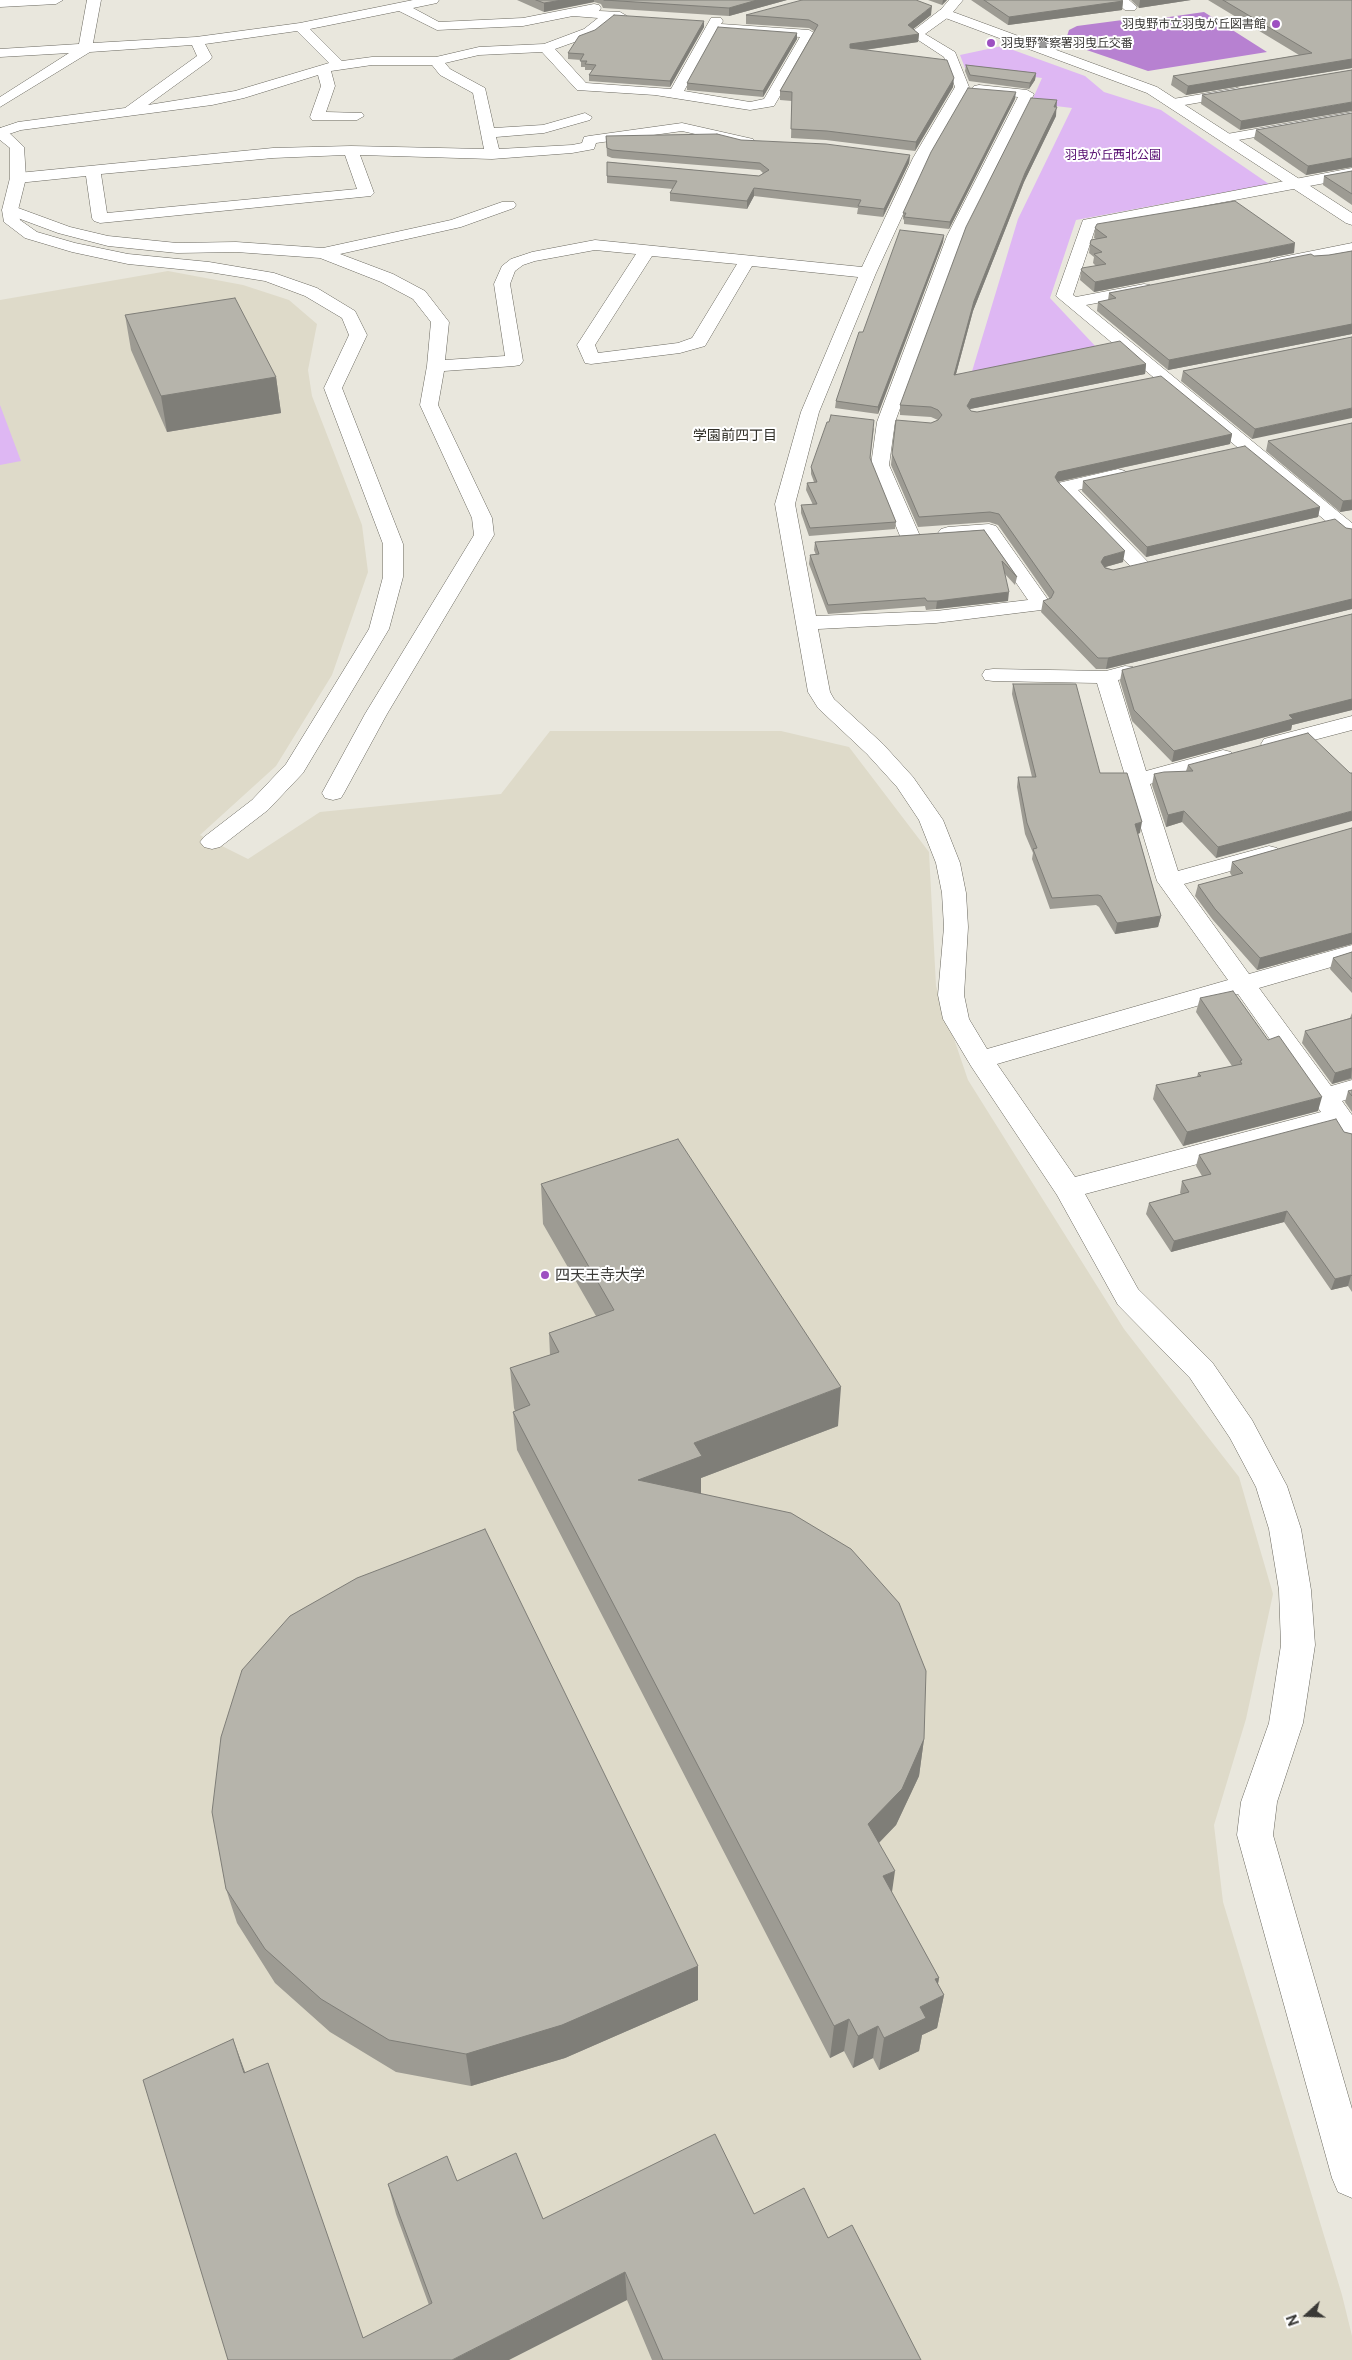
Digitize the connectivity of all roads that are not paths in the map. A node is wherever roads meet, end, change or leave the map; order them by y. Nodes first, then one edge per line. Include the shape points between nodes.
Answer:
1 (56, 0) edge
2 (94, 0) edge
3 (432, 0) edge
4 (956, 0) edge
5 (0, 3) edge
6 (928, 6) edge
7 (402, 7) junction
8 (613, 9) junction
9 (945, 13) junction
10 (630, 16) edge
11 (747, 17) edge
12 (697, 20) edge
13 (714, 24) junction
14 (300, 27) junction
15 (196, 41) junction
16 (546, 48) junction
17 (85, 49) junction
18 (0, 53) edge
19 (436, 61) junction
20 (339, 65) junction
21 (324, 69) junction
22 (962, 87) junction
23 (1248, 91) edge
24 (675, 94) junction
25 (0, 103) edge
26 (1173, 103) junction
27 (129, 112) junction
28 (357, 116) dead end
29 (1352, 116) edge
30 (585, 117) dead end
31 (1, 133) edge
32 (488, 133) junction
33 (1227, 138) junction
34 (760, 143) edge
35 (572, 149) junction
36 (351, 150) junction
37 (492, 154) junction
38 (902, 156) edge
39 (921, 158) junction
40 (600, 160) dead end
41 (93, 170) junction
42 (1352, 174) edge
43 (18, 178) junction
44 (1298, 184) junction
45 (508, 204) dead end
46 (217, 207) junction
47 (10, 210) junction
48 (1352, 220) edge
49 (888, 229) junction
50 (907, 231) edge
51 (936, 234) edge
52 (955, 236) junction
53 (229, 247) junction
54 (1352, 248) edge
55 (647, 250) junction
56 (323, 253) junction
57 (747, 261) junction
58 (1265, 265) edge
59 (868, 273) junction
60 (1159, 286) edge
61 (1072, 303) junction
62 (436, 366) junction
63 (1182, 374) dead end
64 (1164, 378) junction
65 (1145, 382) edge
66 (867, 420) edge
67 (895, 423) junction
68 (1267, 443) edge
69 (1248, 448) junction
70 (1228, 452) edge
71 (1132, 472) edge
72 (1336, 521) edge
73 (1352, 533) edge
74 (1119, 572) edge
75 (808, 623) junction
76 (1144, 668) edge
77 (993, 675) dead end
78 (1106, 677) junction
79 (1352, 723) edge
80 (1138, 780) junction
81 (333, 793) dead end
82 (212, 842) dead end
83 (1288, 848) edge
84 (1169, 881) junction
85 (1352, 953) edge
86 (1243, 985) junction
87 (980, 1060) junction
88 (1352, 1089) edge
89 (1338, 1116) edge
90 (1068, 1189) junction
91 (1352, 2178) edge

1 - 5 street
2 - 17 street
3 - 7 street
4 - 9 street
6 - 9 street
7 - 8 street via 437,26 523,22
7 - 14 street
8 - 10 street
8 - 16 street via 589,32
9 - 22 street via 916,34 950,55
9 - 26 street via 1152,90
11 - 13 street
12 - 13 street
13 - 24 street
13 - 24 street via 809,34 769,103 750,106
14 - 15 street
14 - 20 street
15 - 17 street
15 - 27 street via 205,57
16 - 19 street via 479,51
16 - 24 street via 582,87
17 - 18 street
17 - 25 street
19 - 20 street via 372,61
19 - 32 street via 445,72 480,90
20 - 21 street
21 - 27 street via 230,97
21 - 28 street via 328,86 317,117
22 - 39 street
22 - 52 street via 1028,94
23 - 26 street
26 - 33 street
27 - 31 street via 18,126
29 - 33 street
30 - 32 street via 544,129
31 - 43 street via 17,148
32 - 37 street
33 - 44 street
34 - 35 street via 741,142 682,127 589,140 589,146
35 - 37 street
35 - 40 street
36 - 37 street
36 - 41 street via 273,153
36 - 46 street via 366,193
38 - 39 street
39 - 49 street
41 - 43 street
41 - 46 street via 100,218
42 - 44 street
43 - 47 street
44 - 48 street
44 - 61 street via 1089,223 1064,296
45 - 56 street via 455,224
46 - 53 street
47 - 53 street via 64,230 108,241 177,248
47 - 82 street via 12,222 31,235 72,248 128,259 268,277 312,292 350,315 358,335 333,388 393,544 393,578 378,629 295,768 260,805
49 - 50 street
49 - 59 street
51 - 52 street
52 - 67 street
53 - 56 street
54 - 58 street
55 - 57 street
55 - 57 street via 586,345 590,359 680,348 699,342
55 - 62 street via 595,245 517,262 508,270 502,284 514,361
56 - 62 street via 388,278 419,295 440,322
57 - 59 street
59 - 75 street via 785,504 803,543
60 - 61 street
61 - 64 street
62 - 81 street via 429,405 482,518 484,535 376,714
63 - 64 street
64 - 65 street
64 - 69 street
66 - 67 street
67 - 75 street via 880,465 900,536 989,530 1041,604 936,617
68 - 69 street
69 - 70 street
69 - 72 street
71 - 74 street via 1065,487 1150,564
72 - 73 street
75 - 87 street via 819,692 826,703 905,782 931,820 948,864 954,893 956,927 951,995 956,1019
76 - 78 street
77 - 78 street
78 - 80 street
79 - 80 street
80 - 84 street
83 - 84 street
84 - 86 street
85 - 86 street
86 - 87 street
86 - 89 street
87 - 90 street
88 - 89 street
89 - 90 street
90 - 91 street via 1128,1297 1201,1370 1242,1429 1271,1486 1285,1529 1296,1590 1298,1644 1286,1723 1259,1802 1254,1835

